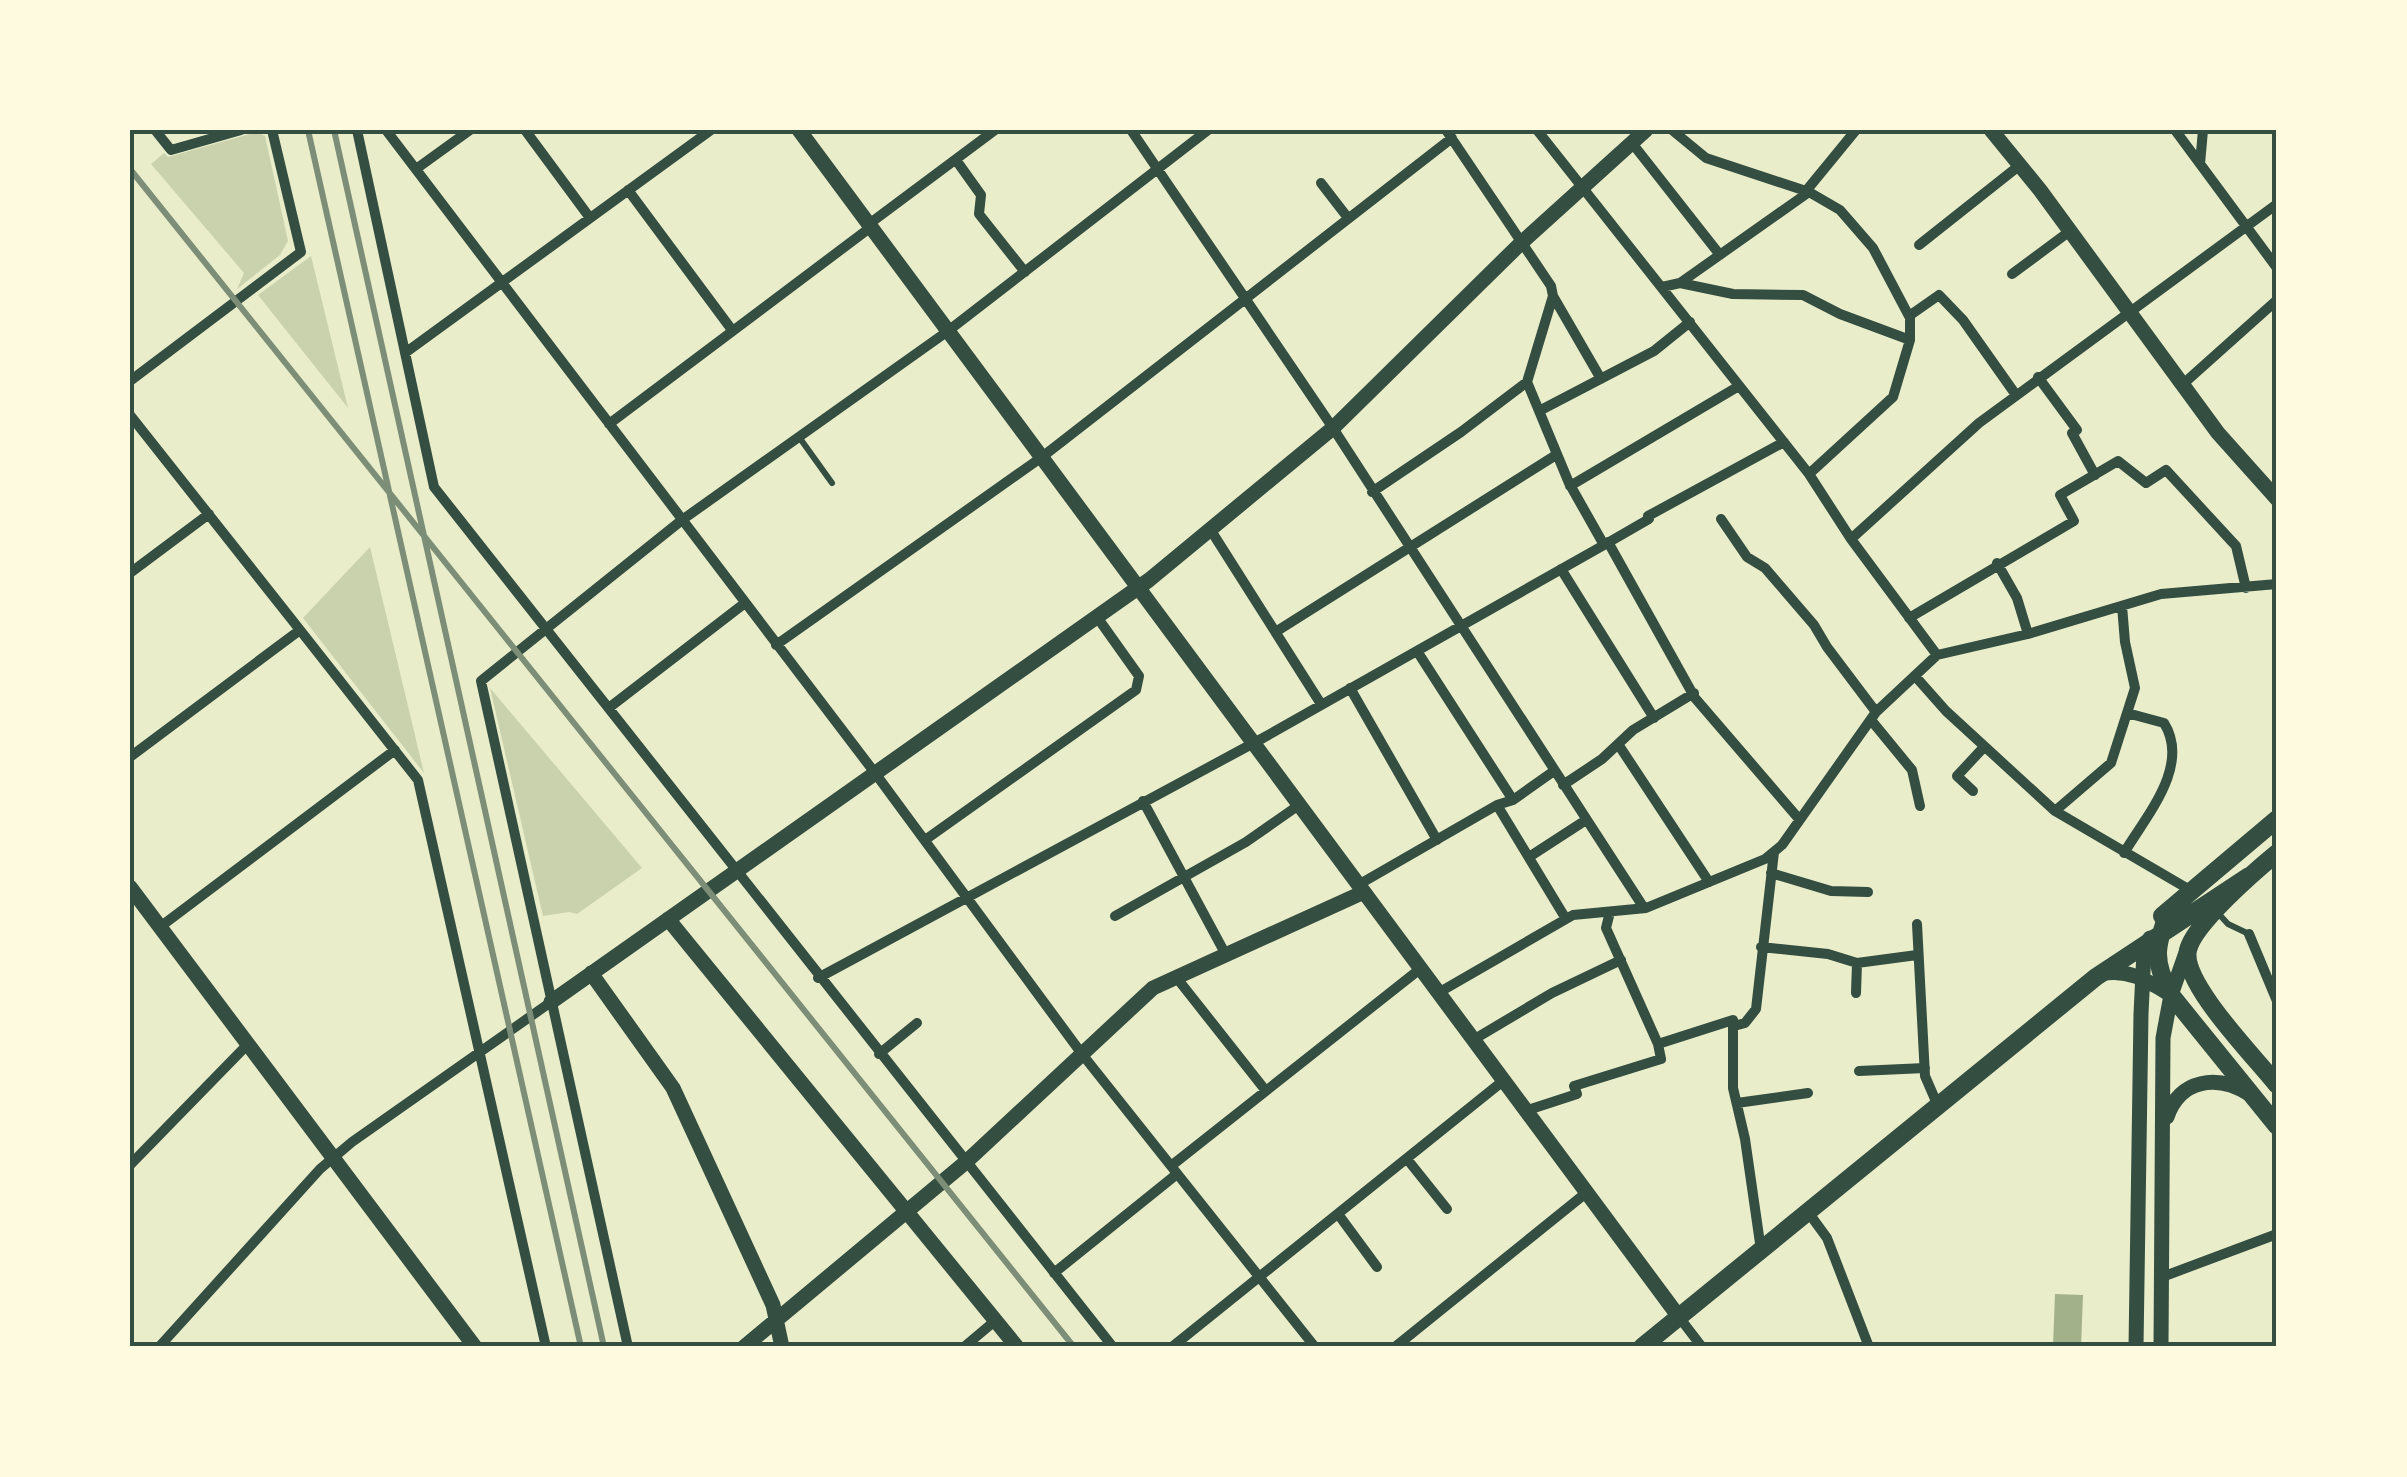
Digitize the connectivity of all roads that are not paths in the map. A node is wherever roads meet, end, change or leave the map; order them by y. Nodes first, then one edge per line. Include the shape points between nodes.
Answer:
1 (155, 130) edge
2 (241, 130) edge
3 (272, 130) edge
4 (357, 130) edge
5 (386, 130) edge
6 (470, 130) edge
7 (525, 130) edge
8 (710, 130) edge
9 (799, 130) edge
10 (995, 130) edge
11 (1131, 130) edge
12 (1208, 130) edge
13 (1538, 130) edge
14 (1646, 130) edge
15 (1672, 130) edge
16 (1856, 130) edge
17 (1991, 130) edge
18 (2175, 130) edge
19 (2203, 130) edge
20 (1449, 134) edge
21 (1632, 142) junction
22 (956, 160) junction
23 (2020, 164) junction
24 (2200, 164) junction
25 (416, 169) junction
26 (1158, 170) junction
27 (1321, 182) dead end
28 (1583, 188) junction
29 (628, 190) junction
30 (1808, 191) junction
31 (2277, 204) edge
32 (590, 218) junction
33 (1348, 218) junction
34 (870, 226) junction
35 (2247, 228) junction
36 (2070, 232) junction
37 (1520, 244) junction
38 (1920, 245) dead end
39 (1720, 255) junction
40 (2277, 268) edge
41 (1025, 272) junction
42 (2012, 274) dead end
43 (502, 282) junction
44 (1680, 282) junction
45 (1662, 287) junction
46 (1553, 296) junction
47 (1245, 298) junction
48 (2277, 300) edge
49 (2129, 313) junction
50 (1909, 316) junction
51 (1690, 322) junction
52 (732, 330) junction
53 (948, 332) junction
54 (1910, 340) junction
55 (405, 353) junction
56 (2038, 377) junction
57 (1601, 379) junction
58 (130, 381) edge
59 (1527, 382) junction
60 (2182, 385) junction
61 (1739, 386) junction
62 (2016, 395) junction
63 (1539, 411) junction
64 (130, 415) edge
65 (609, 424) junction
66 (1333, 428) junction
67 (799, 437) junction
68 (1784, 442) junction
69 (1556, 454) junction
70 (1042, 458) junction
71 (1809, 474) junction
72 (2095, 474) junction
73 (832, 484) dead end
74 (1570, 486) junction
75 (1372, 492) junction
76 (2277, 499) edge
77 (209, 514) junction
78 (1722, 519) dead end
79 (682, 520) junction
80 (1210, 529) junction
81 (1851, 538) junction
82 (1606, 544) junction
83 (1408, 548) junction
84 (1998, 563) junction
85 (1560, 570) junction
86 (130, 573) edge
87 (2277, 584) edge
88 (1138, 588) junction
89 (2246, 588) junction
90 (744, 603) junction
91 (2122, 606) junction
92 (1098, 616) junction
93 (1909, 618) junction
94 (547, 626) junction
95 (1460, 628) junction
96 (300, 630) junction
97 (1277, 631) junction
98 (2028, 634) junction
99 (776, 645) junction
100 (1417, 651) junction
101 (1937, 655) junction
102 (1915, 676) junction
103 (1350, 688) junction
104 (1694, 693) junction
105 (1321, 704) junction
106 (610, 707) junction
107 (2127, 713) junction
108 (1874, 716) junction
109 (1654, 718) junction
110 (1252, 742) junction
111 (1618, 744) junction
112 (1984, 747) junction
113 (395, 750) junction
114 (130, 758) edge
115 (1554, 771) junction
116 (875, 774) junction
117 (1563, 785) junction
118 (1973, 791) dead end
119 (1513, 800) junction
120 (1143, 801) junction
121 (1299, 805) junction
122 (1497, 806) junction
123 (1920, 806) dead end
124 (2054, 811) junction
125 (1799, 819) junction
126 (2277, 819) edge
127 (1586, 820) junction
128 (924, 840) junction
129 (1436, 840) junction
130 (1774, 852) junction
131 (2124, 853) junction
132 (2277, 854) edge
133 (1530, 857) junction
134 (736, 871) junction
135 (1771, 873) junction
136 (1185, 876) junction
137 (2248, 876) junction
138 (1708, 882) junction
139 (130, 887) edge
140 (1361, 889) junction
141 (2190, 890) junction
142 (1868, 892) dead end
143 (967, 896) junction
144 (1644, 908) junction
145 (2169, 910) junction
146 (2216, 911) junction
147 (1610, 912) junction
148 (1115, 916) dead end
149 (1566, 919) junction
150 (668, 920) junction
151 (1916, 924) dead end
152 (160, 928) junction
153 (2249, 934) joint
154 (2152, 938) junction
155 (1761, 947) junction
156 (2188, 948) junction
157 (1226, 955) junction
158 (1917, 956) junction
159 (1622, 960) junction
160 (1857, 963) junction
161 (1420, 969) junction
162 (591, 974) junction
163 (2099, 975) junction
164 (1176, 977) junction
165 (818, 978) junction
166 (2142, 978) junction
167 (1438, 993) junction
168 (1856, 993) dead end
169 (2171, 995) junction
170 (2277, 1001) edge
171 (551, 1002) junction
172 (917, 1023) dead end
173 (1734, 1026) junction
174 (1473, 1040) junction
175 (248, 1044) junction
176 (1658, 1044) junction
177 (478, 1052) junction
178 (879, 1054) junction
179 (1082, 1054) junction
180 (1925, 1068) junction
181 (1859, 1071) dead end
182 (1503, 1081) junction
183 (2277, 1084) edge
184 (1266, 1091) junction
185 (1808, 1093) dead end
186 (2256, 1099) junction
187 (1737, 1103) junction
188 (1938, 1106) junction
189 (1525, 1110) junction
190 (2163, 1126) junction
191 (2277, 1126) edge
192 (333, 1157) junction
193 (1407, 1158) junction
194 (966, 1162) junction
195 (130, 1166) edge
196 (1174, 1170) junction
197 (1586, 1194) junction
198 (1447, 1208) dead end
199 (906, 1212) junction
200 (1808, 1212) junction
201 (1338, 1214) junction
202 (2277, 1234) edge
203 (1761, 1250) junction
204 (1378, 1267) dead end
205 (1054, 1273) junction
206 (1259, 1277) junction
207 (2162, 1278) junction
208 (1679, 1316) junction
209 (776, 1320) junction
210 (996, 1320) junction
211 (159, 1347) edge
212 (476, 1347) edge
213 (546, 1347) edge
214 (628, 1347) edge
215 (744, 1347) edge
216 (782, 1347) edge
217 (964, 1347) edge
218 (1018, 1347) edge
219 (1113, 1347) edge
220 (1172, 1347) edge
221 (1315, 1347) edge
222 (1394, 1347) edge
223 (1642, 1347) edge
224 (1702, 1347) edge
225 (1869, 1347) edge
226 (2136, 1347) edge
227 (2161, 1347) edge

1 - 2 street via 171,150
3 - 58 street via 301,252
4 - 55 street
5 - 25 street
6 - 25 street
7 - 32 street
8 - 29 street
9 - 34 street
10 - 22 street
11 - 26 street
12 - 26 street
13 - 28 street
14 - 21 street
15 - 30 street via 1706,158
16 - 30 street
17 - 23 street
18 - 24 street
19 - 24 street
20 - 33 street
20 - 37 street
21 - 28 street
21 - 39 street
22 - 34 street
22 - 41 street via 981,195 979,214
23 - 36 street
23 - 38 street
24 - 35 street
25 - 43 street
26 - 41 street
26 - 47 street
27 - 33 street
28 - 37 street
28 - 45 street
29 - 32 street
29 - 52 street
30 - 39 street
30 - 50 street via 1857,227
31 - 35 street
32 - 43 street
33 - 47 street
34 - 52 street
34 - 53 street
35 - 40 street
35 - 49 street
36 - 42 street
36 - 49 street
37 - 46 street
37 - 66 street
39 - 44 street
41 - 53 street
43 - 55 street
43 - 65 street
44 - 45 street
44 - 54 street via 1733,294 1804,295
45 - 51 street
46 - 57 street
46 - 59 street
47 - 66 street
47 - 70 street
48 - 60 street
49 - 56 street
49 - 60 street
50 - 54 street
50 - 62 street via 1940,295
51 - 57 street via 1654,351
51 - 61 street
52 - 65 street
53 - 67 street
53 - 70 street
54 - 71 street via 1893,396
55 - 94 street via 434,487
56 - 62 street
56 - 72 street via 2078,430 2072,433
57 - 63 street
59 - 63 street
59 - 75 street
60 - 76 street
61 - 68 street
61 - 74 street
62 - 81 street
63 - 69 street
64 - 77 street
65 - 79 street
66 - 75 street
66 - 80 street
67 - 73 lane
67 - 79 street
68 - 71 street
68 - 82 street
69 - 74 street
69 - 83 street
70 - 88 street
70 - 99 street
71 - 81 street
72 - 84 street via 2060,495 2074,520
72 - 89 street via 2118,461 2146,483 2166,470 2236,546
74 - 82 street
75 - 83 street
77 - 86 street
77 - 96 street
78 - 108 street via 1746,557 1765,568 1814,625
79 - 90 street
79 - 94 street
80 - 88 street
80 - 97 street
81 - 93 street
82 - 85 street
82 - 104 street
83 - 95 street
83 - 97 street
84 - 93 street
84 - 98 street
85 - 95 street
85 - 109 street
87 - 89 street
88 - 92 street
88 - 110 street
89 - 91 street via 2161,594
90 - 99 street
90 - 106 street
91 - 98 street
91 - 107 street via 2135,688
92 - 116 street
92 - 128 street via 1139,676 1136,690
93 - 101 street
94 - 106 street
94 - 171 street via 481,681
95 - 100 street
95 - 115 street
96 - 113 street
96 - 114 street
97 - 105 street
98 - 101 street
99 - 116 street
100 - 103 street
100 - 119 street
101 - 102 street
102 - 108 street
102 - 112 street
103 - 105 street
103 - 129 street
104 - 109 street
104 - 125 street
105 - 110 street
106 - 134 street
107 - 124 street via 2110,763
107 - 131 street via 2164,723 2174,738 2170,774
108 - 123 street via 1912,770
108 - 125 street
109 - 111 street
110 - 120 street
110 - 121 street
111 - 117 street
111 - 138 street
112 - 118 street via 1957,776
112 - 124 street
113 - 152 street
113 - 177 street via 418,780
115 - 117 street
115 - 119 street
116 - 128 street
116 - 134 street
117 - 127 street
119 - 122 street
120 - 136 street
120 - 143 street
121 - 136 street
121 - 140 street
122 - 129 street
122 - 133 street
124 - 131 street
125 - 130 street
126 - 141 main road
127 - 133 street
127 - 144 street
128 - 143 street
129 - 140 street
130 - 135 street
130 - 138 street
131 - 141 street
132 - 137 main road
133 - 149 street
134 - 150 street
134 - 165 street
135 - 142 street via 1830,891
135 - 155 street
136 - 148 street
136 - 157 street
137 - 146 main road
137 - 154 main road
138 - 144 street
139 - 152 street
140 - 157 street
140 - 161 street
141 - 145 main road
143 - 165 street
143 - 179 street
144 - 147 street
145 - 154 main road
145 - 163 main road
146 - 153 lane
146 - 156 main road
147 - 149 street
147 - 159 street via 1606,928
149 - 167 street
150 - 162 street
150 - 199 street
151 - 158 street
152 - 175 street
153 - 170 street
154 - 163 main road
154 - 166 street
154 - 169 main road
155 - 160 street
155 - 173 street via 1756,1008
156 - 169 street
156 - 183 main road via 2198,987
157 - 164 street
158 - 160 street
158 - 180 street
159 - 174 street
159 - 176 street
160 - 168 street
161 - 167 street
161 - 184 street
162 - 171 street
162 - 209 street via 673,1088
163 - 166 street via 2114,971
163 - 188 main road
164 - 179 street via 1153,988
164 - 184 street
165 - 178 street
166 - 169 street
166 - 226 street
167 - 174 street
169 - 186 main road
169 - 190 street via 2163,1038
171 - 177 street
171 - 214 street
172 - 178 street
173 - 176 street via 1733,1020
173 - 187 street
174 - 182 street
175 - 192 street
175 - 195 street
176 - 189 street via 1661,1059 1574,1086 1576,1094
177 - 192 street
177 - 213 street
178 - 194 street
179 - 194 street
179 - 196 street
180 - 181 street
180 - 188 street
182 - 189 street
182 - 193 street
184 - 196 street
185 - 187 street
186 - 190 street via 2225,1082 2202,1082 2175,1100
186 - 191 main road
187 - 203 street
188 - 200 main road
189 - 197 street
190 - 207 street
192 - 211 street
192 - 212 street
193 - 198 street
193 - 201 street
194 - 199 street
194 - 205 street
196 - 205 street
196 - 206 street
197 - 208 street
197 - 222 street
199 - 209 street
199 - 210 street
200 - 203 main road
200 - 225 street via 1827,1238
201 - 204 street
201 - 206 street
202 - 207 street
203 - 208 main road
205 - 219 street
206 - 220 street
206 - 221 street
207 - 227 street
208 - 223 main road
208 - 224 street
209 - 215 street
209 - 216 street
210 - 217 street
210 - 218 street

